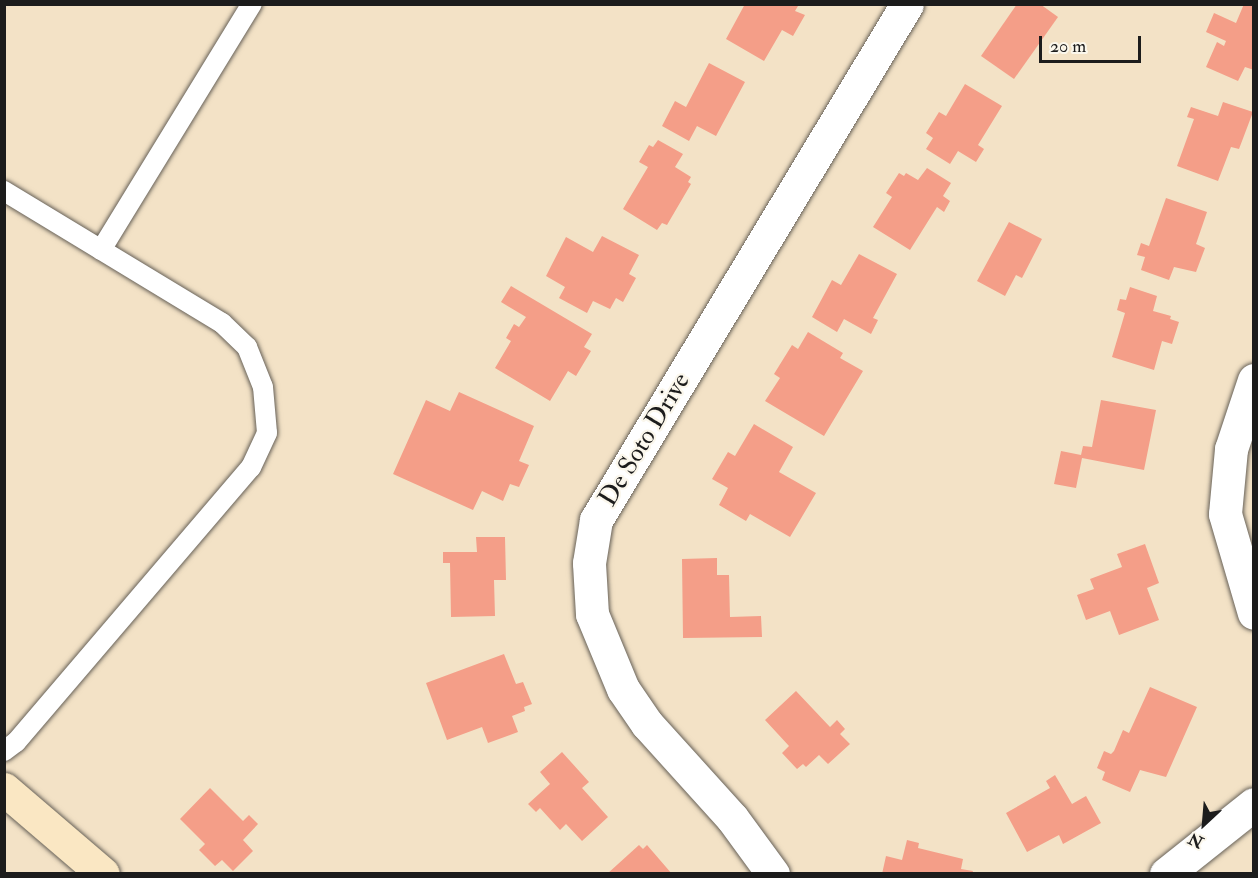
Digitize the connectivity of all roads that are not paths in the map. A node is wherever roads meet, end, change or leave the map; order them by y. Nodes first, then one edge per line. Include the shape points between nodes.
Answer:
1 (252, 4) edge
2 (906, 4) edge
3 (4, 191) edge
4 (102, 250) junction
5 (1254, 380) edge
6 (1254, 614) edge
7 (4, 751) edge
8 (4, 789) edge
9 (1254, 804) edge
10 (103, 873) edge
11 (773, 873) edge
12 (1166, 873) edge

1 - 4 lane
2 - 11 street, De Soto Drive via 596,520 589,563 592,614 623,689 647,724 732,818
3 - 4 lane
4 - 7 lane via 222,323 247,347 264,387 267,433 251,467 16,742
5 - 6 street via 1232,449 1225,514
8 - 10 street
9 - 12 street

